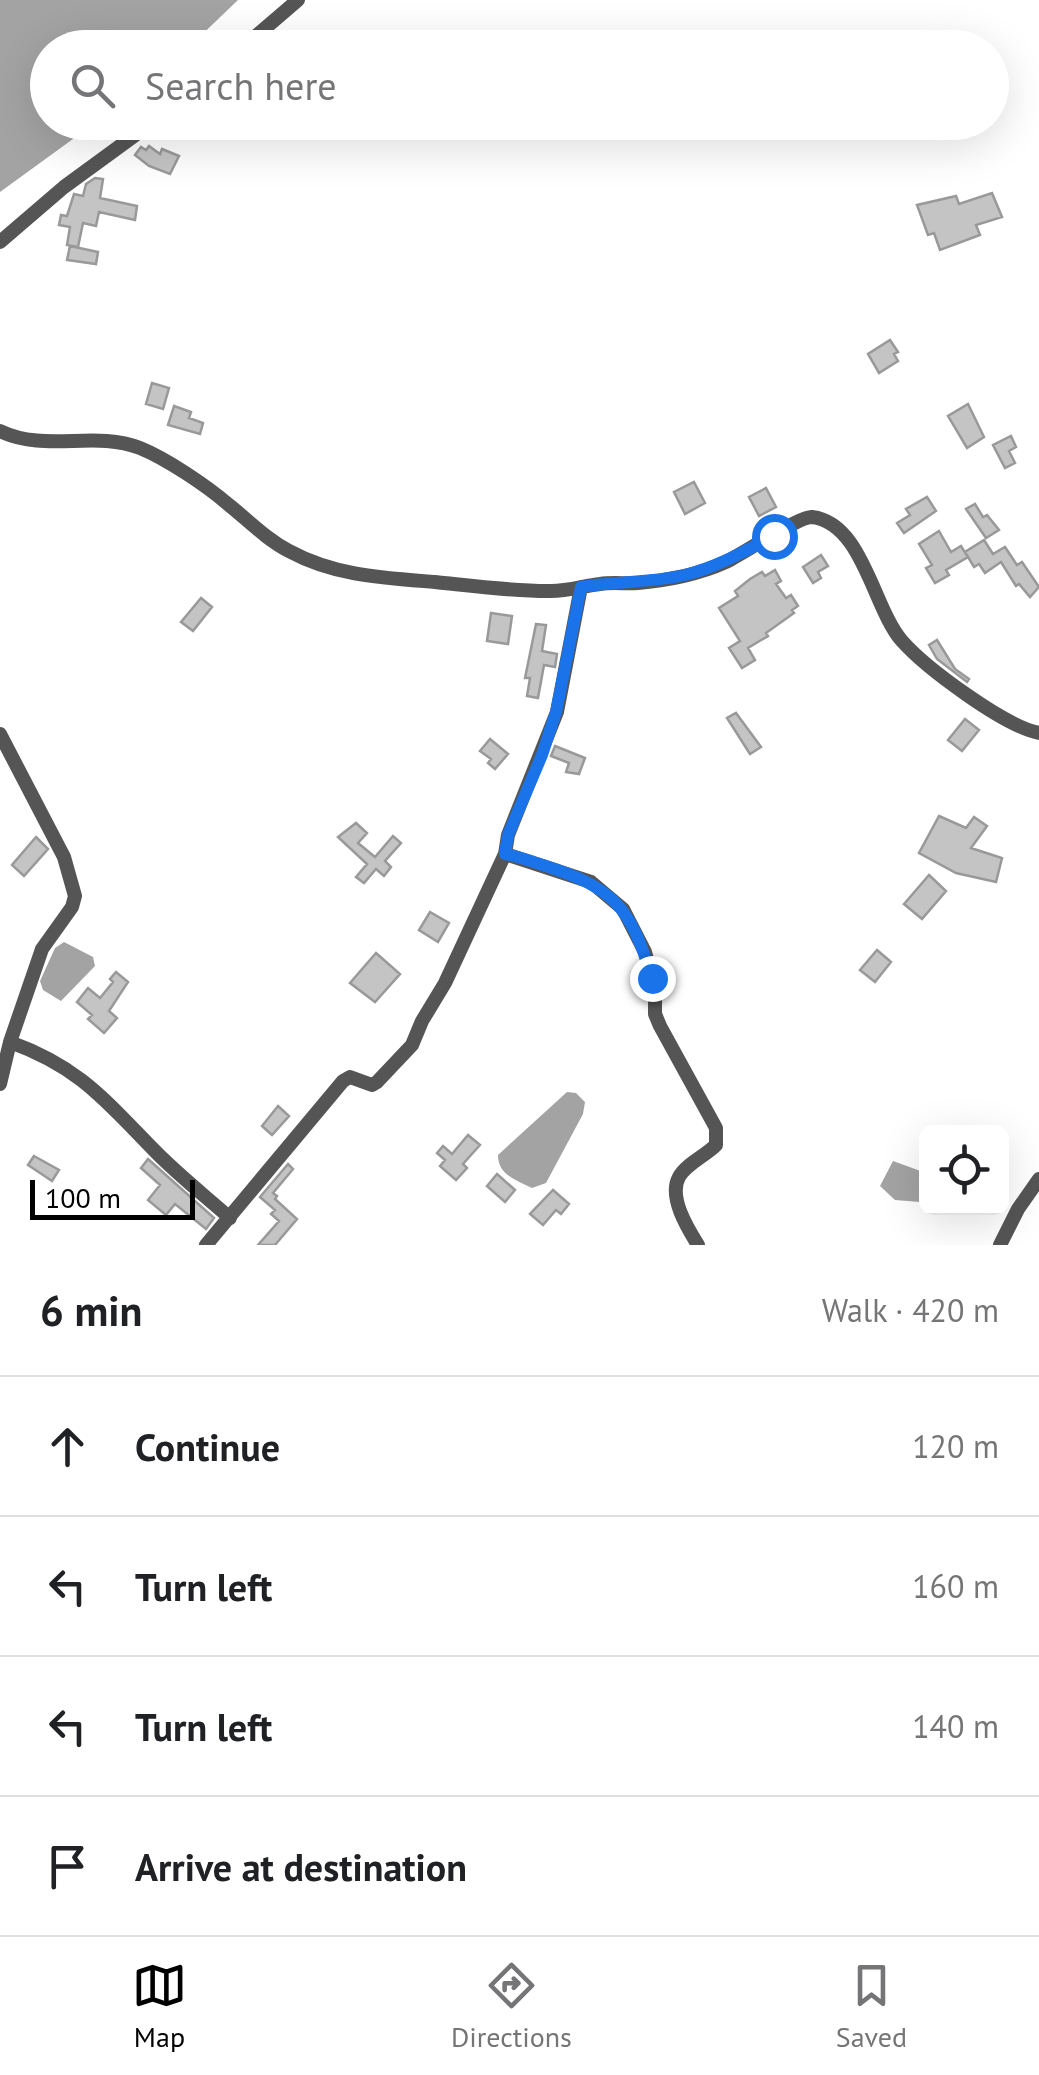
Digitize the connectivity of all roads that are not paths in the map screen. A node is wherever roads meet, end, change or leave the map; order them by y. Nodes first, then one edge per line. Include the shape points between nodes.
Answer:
1 (298, 0) edge
2 (263, 30) edge
3 (128, 140) edge
4 (0, 242) edge
5 (0, 431) edge
6 (581, 587) junction
7 (1039, 733) edge
8 (0, 734) edge
9 (505, 854) junction
10 (10, 1042) junction
11 (0, 1084) edge
12 (1039, 1179) edge
13 (230, 1218) junction
14 (206, 1245) edge
15 (698, 1245) edge
16 (1000, 1245) edge

1 - 2 street
3 - 4 street
5 - 6 street via 31,442 120,440 227,502 289,551 336,571 479,590
6 - 7 street via 688,574 724,563 800,518 816,518 856,550 901,640 960,691
6 - 9 street via 556,712
8 - 10 street via 64,858 74,896 42,949
9 - 13 street via 412,1046 372,1085 343,1080
9 - 15 street via 590,882 629,918 655,988 655,1014 716,1128 716,1144 680,1175 676,1188 684,1223
10 - 11 street
10 - 13 street via 93,1086
12 - 16 street
13 - 14 street

